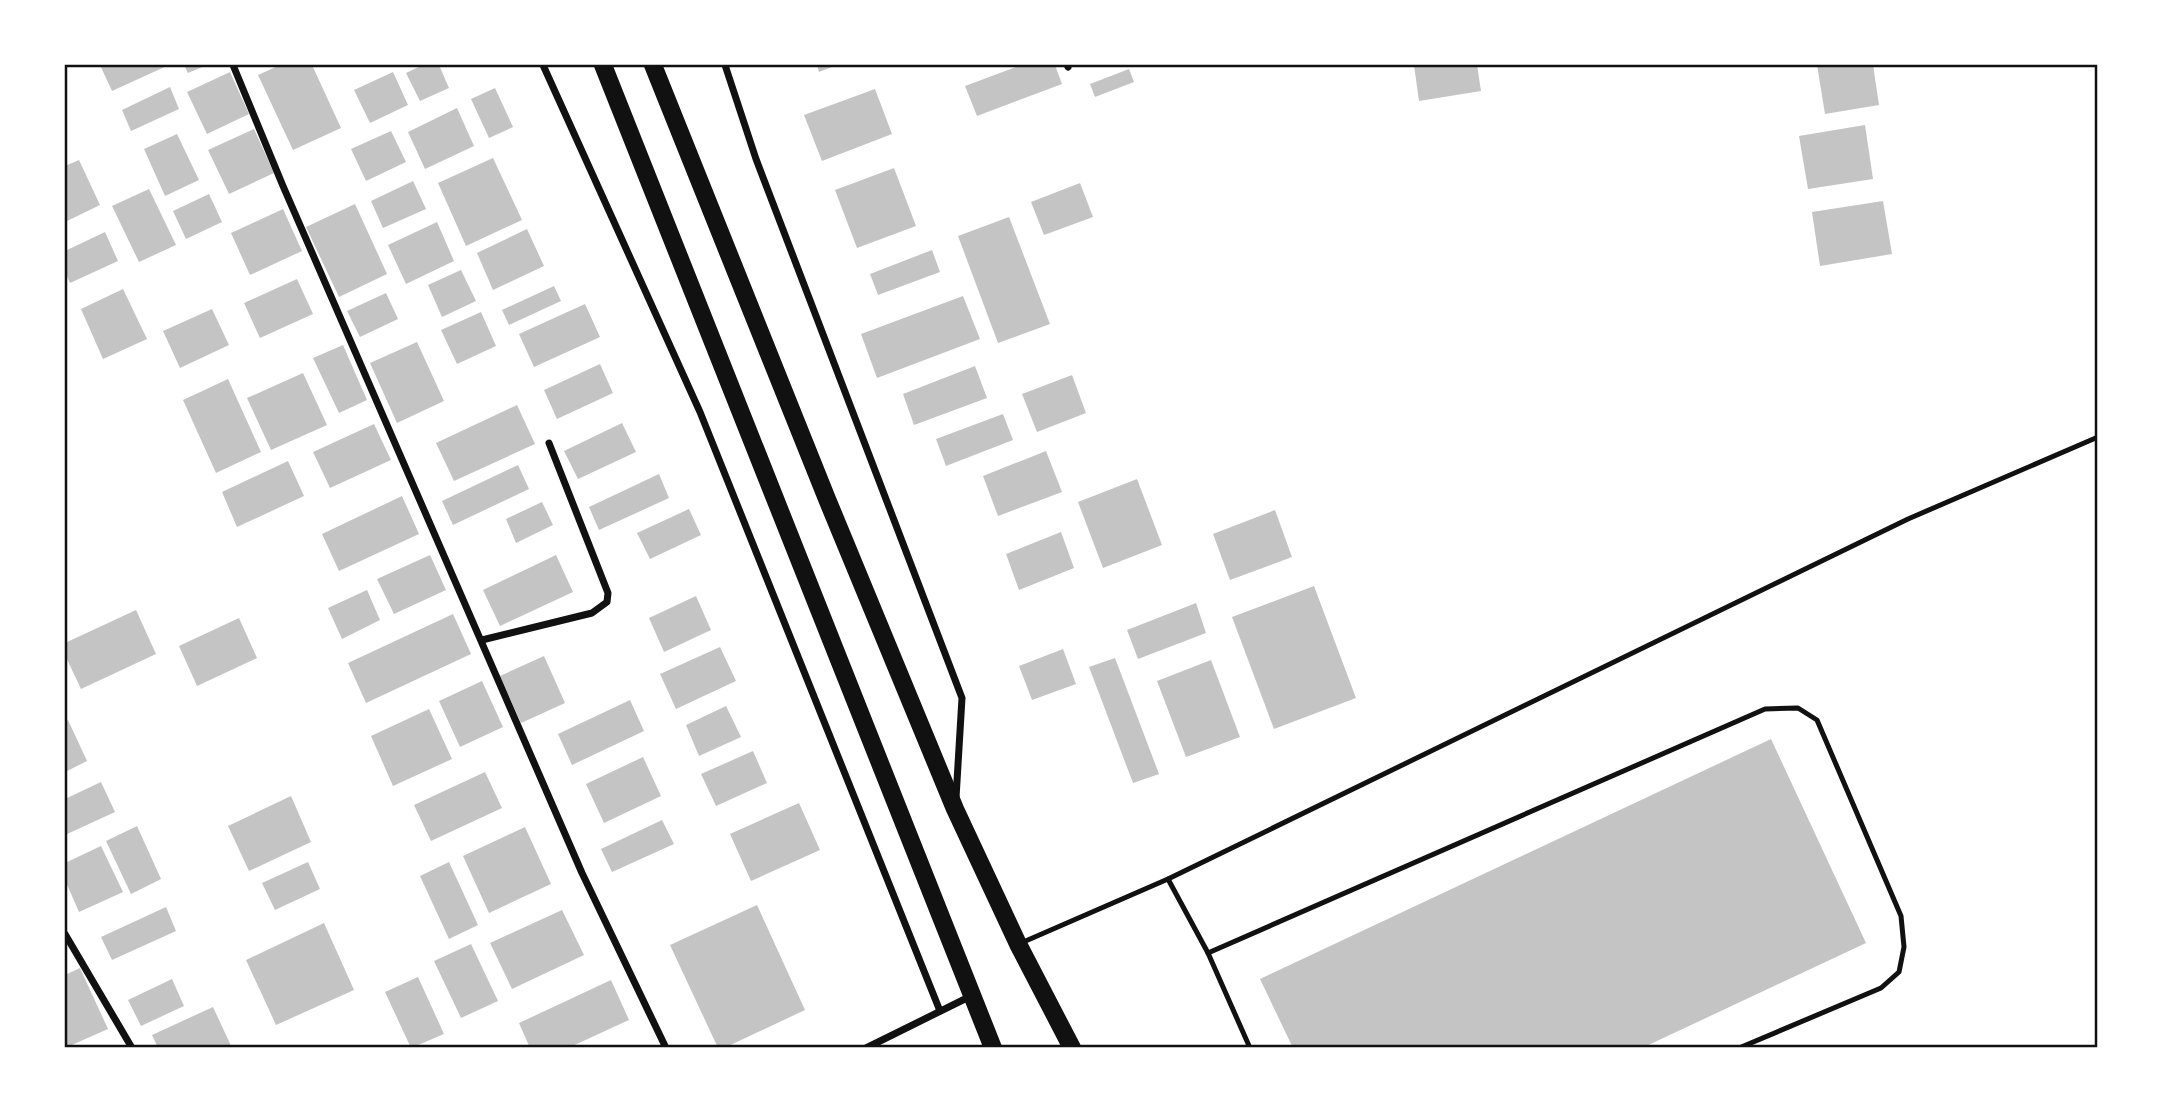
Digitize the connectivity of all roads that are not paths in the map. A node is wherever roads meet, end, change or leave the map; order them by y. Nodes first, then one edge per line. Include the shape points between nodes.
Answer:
1 (233, 65) edge
2 (543, 65) edge
3 (603, 65) edge
4 (653, 65) edge
5 (725, 65) edge
6 (2098, 437) edge
7 (549, 443) dead end
8 (482, 640) junction
9 (955, 809) junction
10 (1168, 879) junction
11 (65, 934) edge
12 (1018, 944) junction
13 (1208, 953) junction
14 (972, 996) junction
15 (940, 1011) junction
16 (132, 1048) edge
17 (666, 1048) edge
18 (866, 1048) edge
19 (993, 1048) edge
20 (1072, 1048) edge
21 (1250, 1048) edge
22 (1739, 1048) edge

1 - 8 street
2 - 15 street via 700,412
3 - 14 main road
4 - 9 main road
5 - 9 street via 756,159 962,698
6 - 10 lane via 1908,519
7 - 8 street via 608,593 607,602 592,613
8 - 17 street via 582,873
9 - 12 main road
10 - 12 lane
10 - 13 lane
11 - 16 street
12 - 20 main road
13 - 21 lane
13 - 22 lane via 1765,709 1798,708 1817,720 1901,916 1904,947 1899,972 1881,988
14 - 15 street
14 - 19 main road
15 - 18 street

